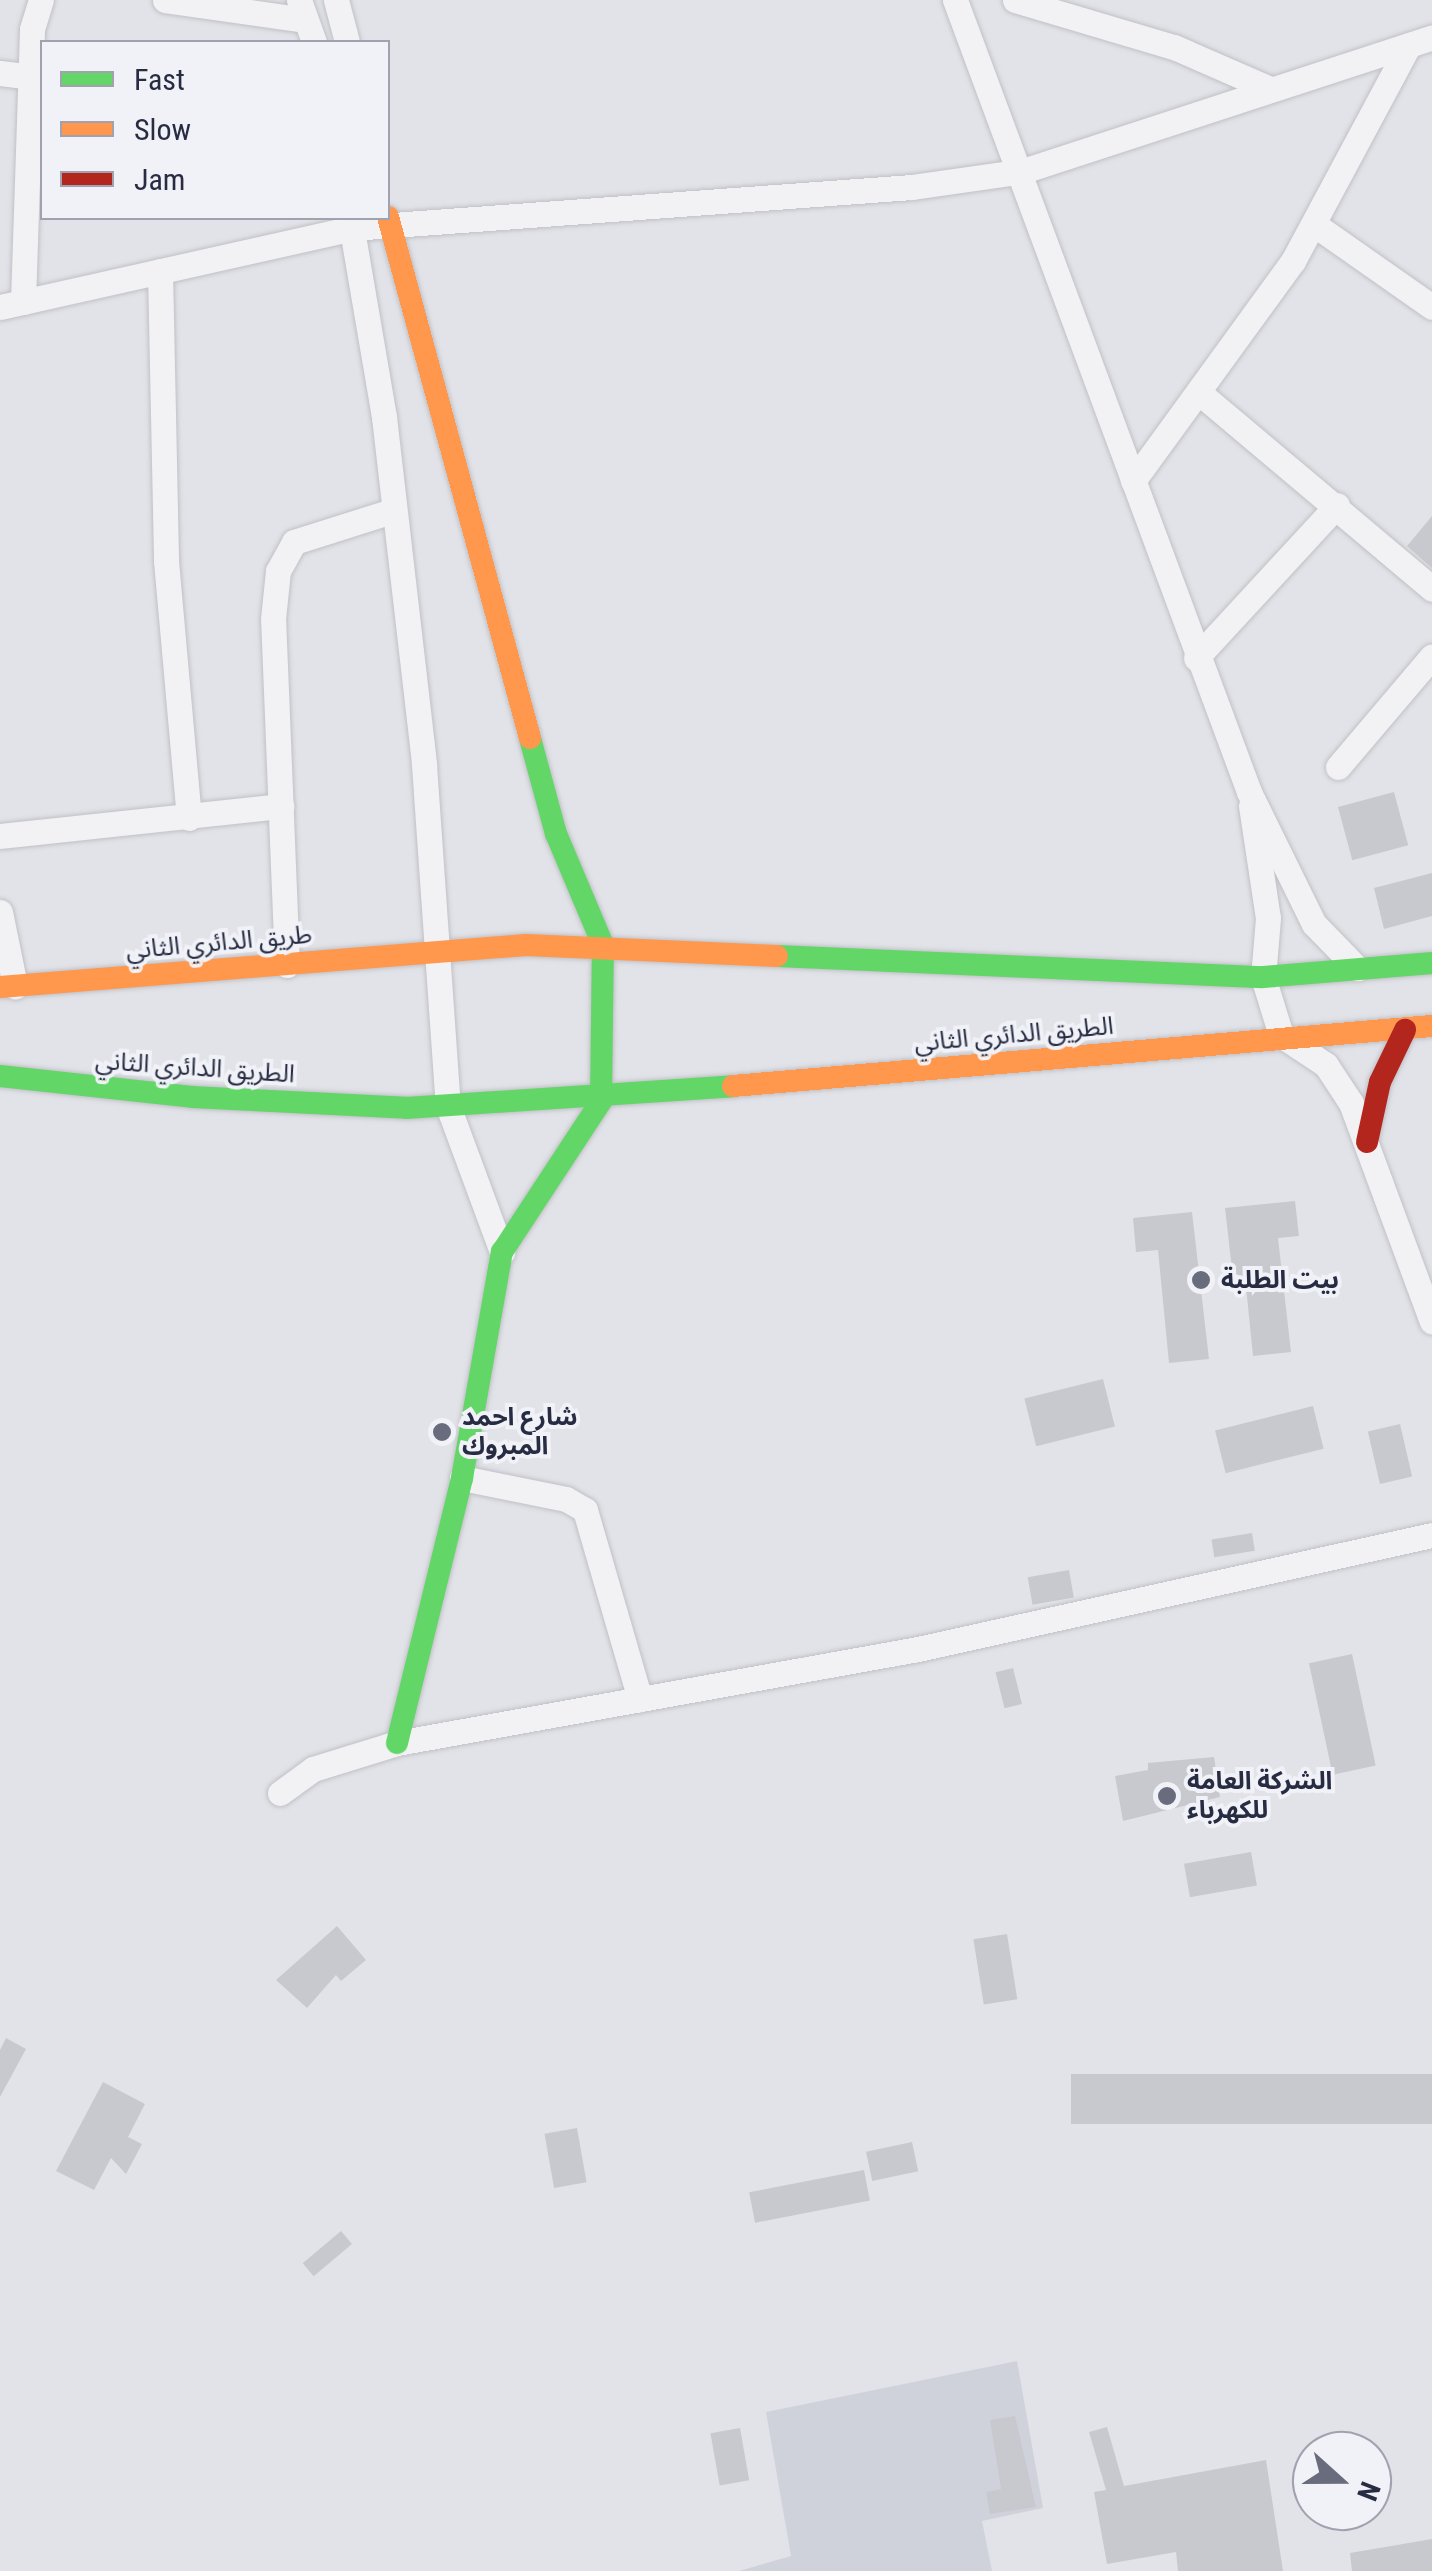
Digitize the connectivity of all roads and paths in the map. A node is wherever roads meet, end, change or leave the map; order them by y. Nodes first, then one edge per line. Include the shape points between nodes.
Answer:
1 (41, 0) edge
2 (165, 0) edge
3 (336, 0) edge
4 (955, 0) edge
5 (1015, 0) edge
6 (306, 21) edge
7 (346, 40) edge
8 (1421, 41) edge
9 (0, 73) edge
10 (31, 77) junction
11 (1270, 89) junction
12 (1023, 171) junction
13 (388, 222) edge
14 (351, 223) edge
15 (1315, 225) junction
16 (160, 271) junction
17 (1429, 299) edge
18 (12, 304) edge
19 (1202, 395) junction
20 (1133, 481) junction
21 (1337, 505) junction
22 (392, 511) junction
23 (1432, 589) edge
24 (1432, 656) edge
25 (1196, 658) junction
26 (1338, 767) dead end
27 (1248, 792) junction
28 (281, 806) junction
29 (189, 818) junction
30 (0, 836) edge
31 (0, 912) edge
32 (603, 945) junction
33 (442, 950) junction
34 (1432, 963) edge
35 (288, 965) junction
36 (1357, 968) junction
37 (1263, 977) junction
38 (7, 987) edge
39 (1432, 1026) edge
40 (1405, 1030) junction
41 (1281, 1034) junction
42 (0, 1076) edge
43 (601, 1101) junction
44 (448, 1106) junction
45 (1367, 1142) junction
46 (502, 1252) junction
47 (1432, 1322) edge
48 (462, 1478) junction
49 (1432, 1535) edge
50 (640, 1699) junction
51 (397, 1743) junction
52 (280, 1793) dead end

1 - 10 street via 32,29
2 - 6 street
3 - 7 street
4 - 12 street
5 - 11 street via 1174,46
8 - 11 street
8 - 15 street
9 - 10 street
10 - 18 street
11 - 12 street
12 - 13 street via 911,187
12 - 20 street
13 - 14 street
13 - 32 main road via 530,746 561,849
14 - 16 street
14 - 22 street
15 - 17 street
15 - 19 street
16 - 18 street
16 - 29 street via 166,561
19 - 20 street
19 - 21 street
20 - 25 street
21 - 23 street
21 - 25 street
22 - 28 street via 294,542 278,571 273,619
22 - 33 street
24 - 26 street
25 - 27 street
27 - 36 street via 1314,924
27 - 37 street via 1268,918
28 - 29 street
28 - 35 street
29 - 30 street
31 - 38 street
32 - 33 main road, طريق الدائري الثاني
32 - 37 main road
32 - 43 main road
33 - 35 main road, طريق الدائري الثاني
33 - 44 street
34 - 36 main road
35 - 38 main road, طريق الدائري الثاني
36 - 37 main road
37 - 41 street
39 - 40 main road, الطريق الدائري الثاني
40 - 41 main road, الطريق الدائري الثاني
40 - 45 main road via 1380,1082
41 - 43 main road, الطريق الدائري الثاني
41 - 45 street via 1326,1064
42 - 44 main road, الطريق الدائري الثاني via 192,1097
43 - 44 main road, الطريق الدائري الثاني
43 - 46 main road
44 - 46 street
45 - 47 street
46 - 48 main road
48 - 50 street via 566,1498 585,1510
48 - 51 main road
49 - 50 street via 918,1649
50 - 51 street
51 - 52 street via 313,1769

